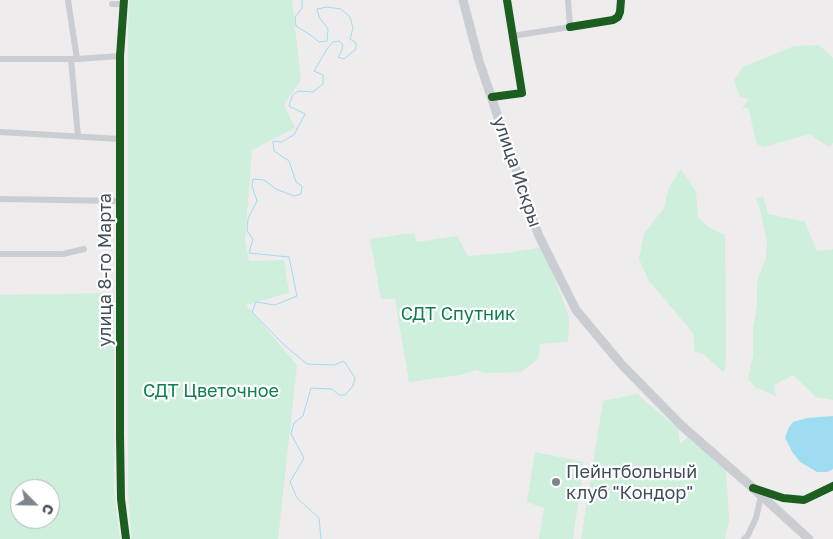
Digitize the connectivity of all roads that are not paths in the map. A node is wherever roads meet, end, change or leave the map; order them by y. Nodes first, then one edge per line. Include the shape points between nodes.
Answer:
1 (68, 0) edge
2 (463, 0) edge
3 (507, 0) edge
4 (568, 0) edge
5 (621, 0) edge
6 (124, 2) edge
7 (112, 4) dead end
8 (570, 27) junction
9 (512, 36) junction
10 (120, 56) junction
11 (0, 59) edge
12 (74, 59) junction
13 (492, 97) junction
14 (0, 132) edge
15 (78, 136) junction
16 (120, 138) junction
17 (0, 199) edge
18 (120, 201) junction
19 (84, 249) dead end
20 (0, 254) edge
21 (833, 486) edge
22 (753, 488) junction
23 (761, 496) junction
24 (126, 539) edge
25 (744, 539) edge
26 (809, 539) edge

1 - 12 street
2 - 13 main road, улица Искры
3 - 9 street
4 - 8 street
5 - 8 street via 618,17 613,20
6 - 7 street
6 - 10 street, улица 8-го Марта
8 - 9 street
9 - 13 street via 522,93
10 - 12 street
10 - 16 street, улица 8-го Марта
11 - 12 street
12 - 15 street
13 - 22 main road, улица Искры via 538,234 576,310 622,365 682,426
14 - 15 street
15 - 16 street
16 - 18 street, улица 8-го Марта
17 - 18 street
18 - 24 street, улица 8-го Марта via 120,444
19 - 20 street via 63,254
21 - 22 street via 804,500 783,498
22 - 23 main road, улица Искры
23 - 25 street via 756,518
23 - 26 main road, улица Искры

